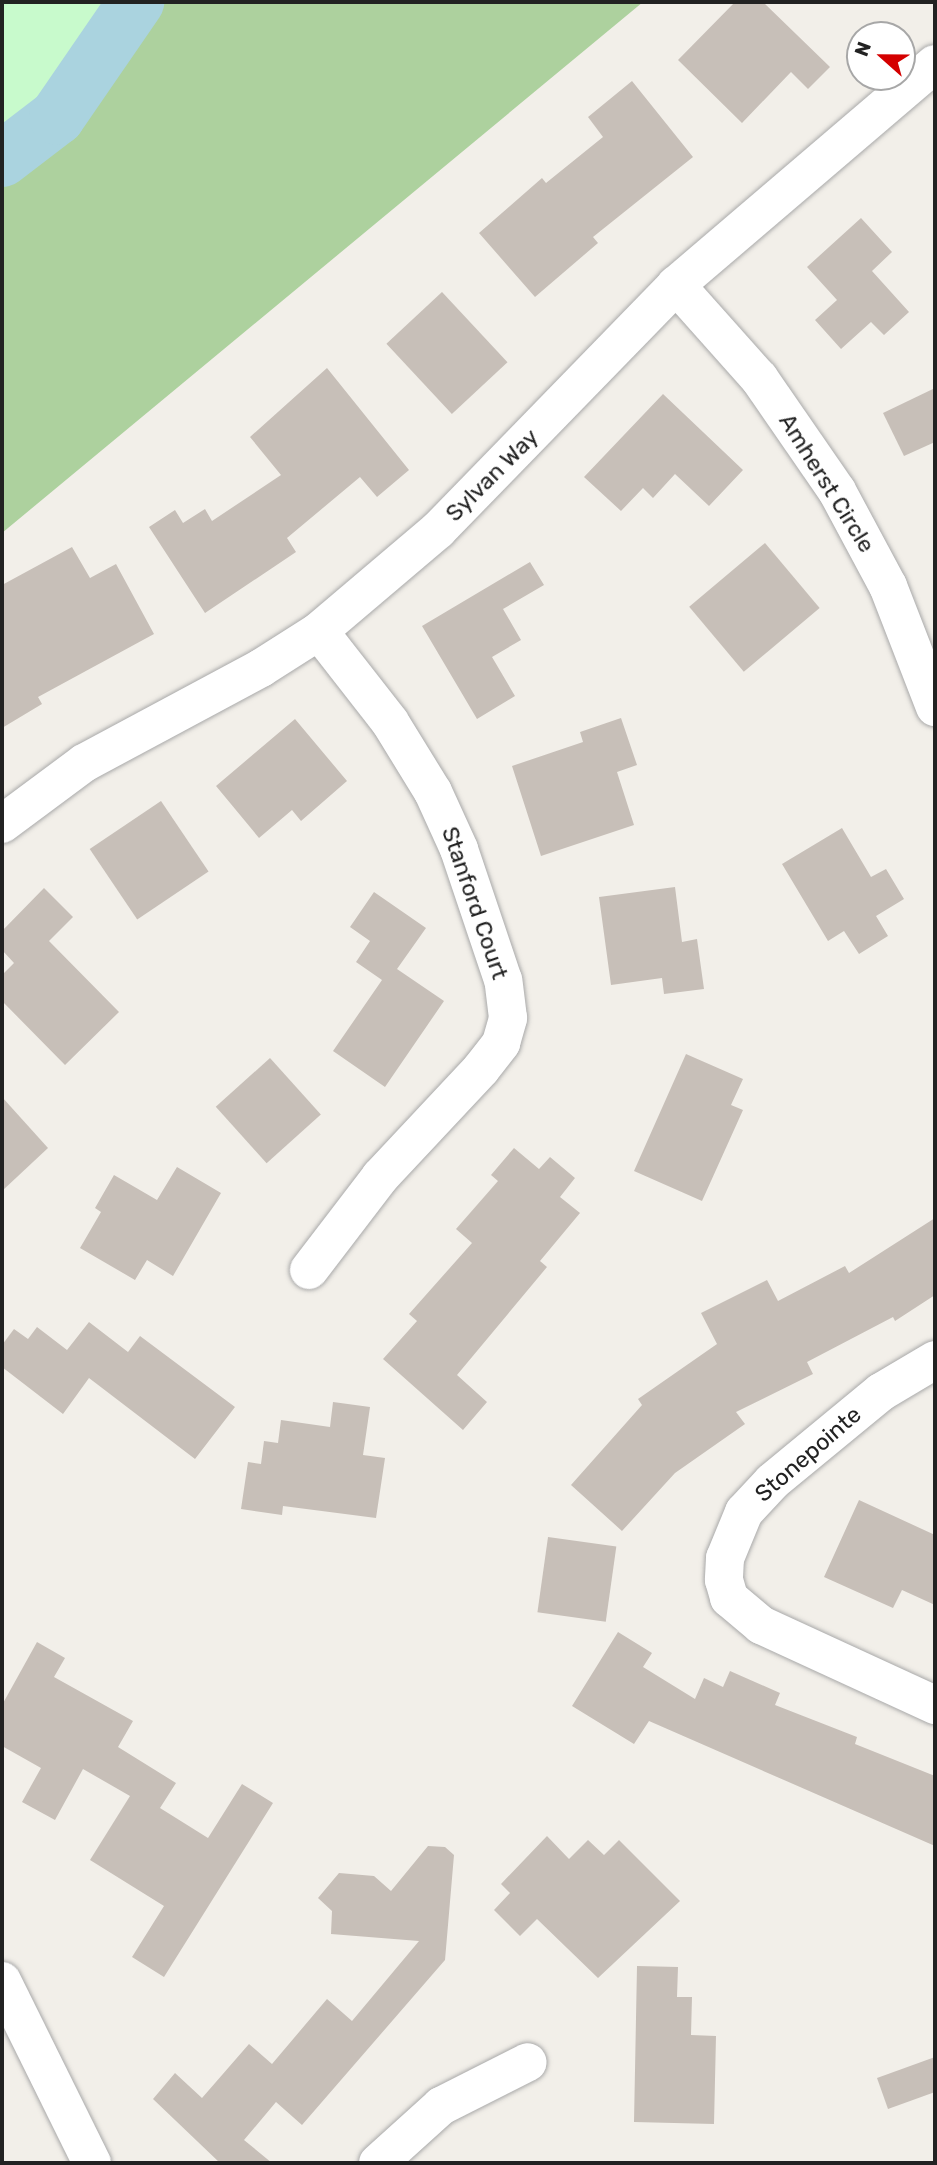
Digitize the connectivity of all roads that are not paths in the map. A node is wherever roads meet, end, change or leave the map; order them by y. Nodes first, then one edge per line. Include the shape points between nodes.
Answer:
1 (935, 64) edge
2 (676, 285) junction
3 (319, 631) junction
4 (935, 707) edge
5 (2, 824) edge
6 (309, 1270) dead end
7 (935, 1360) edge
8 (935, 1705) edge
9 (2, 1981) edge
10 (528, 2062) dead end
11 (92, 2163) edge
12 (378, 2163) edge

1 - 2 street, Sylvan Way
2 - 3 street, Sylvan Way via 438,530
2 - 4 street, Amherst Circle via 759,378 837,491 887,586
3 - 5 street, Sylvan Way via 261,668 84,763
3 - 6 street, Stanford Court via 390,722 433,792 459,849 503,981 508,1018 501,1043 481,1069 380,1177
7 - 8 street, Stonepointe via 881,1392 772,1482 744,1512 725,1558 724,1580 736,1606 761,1625
9 - 11 street
10 - 12 street via 441,2106

